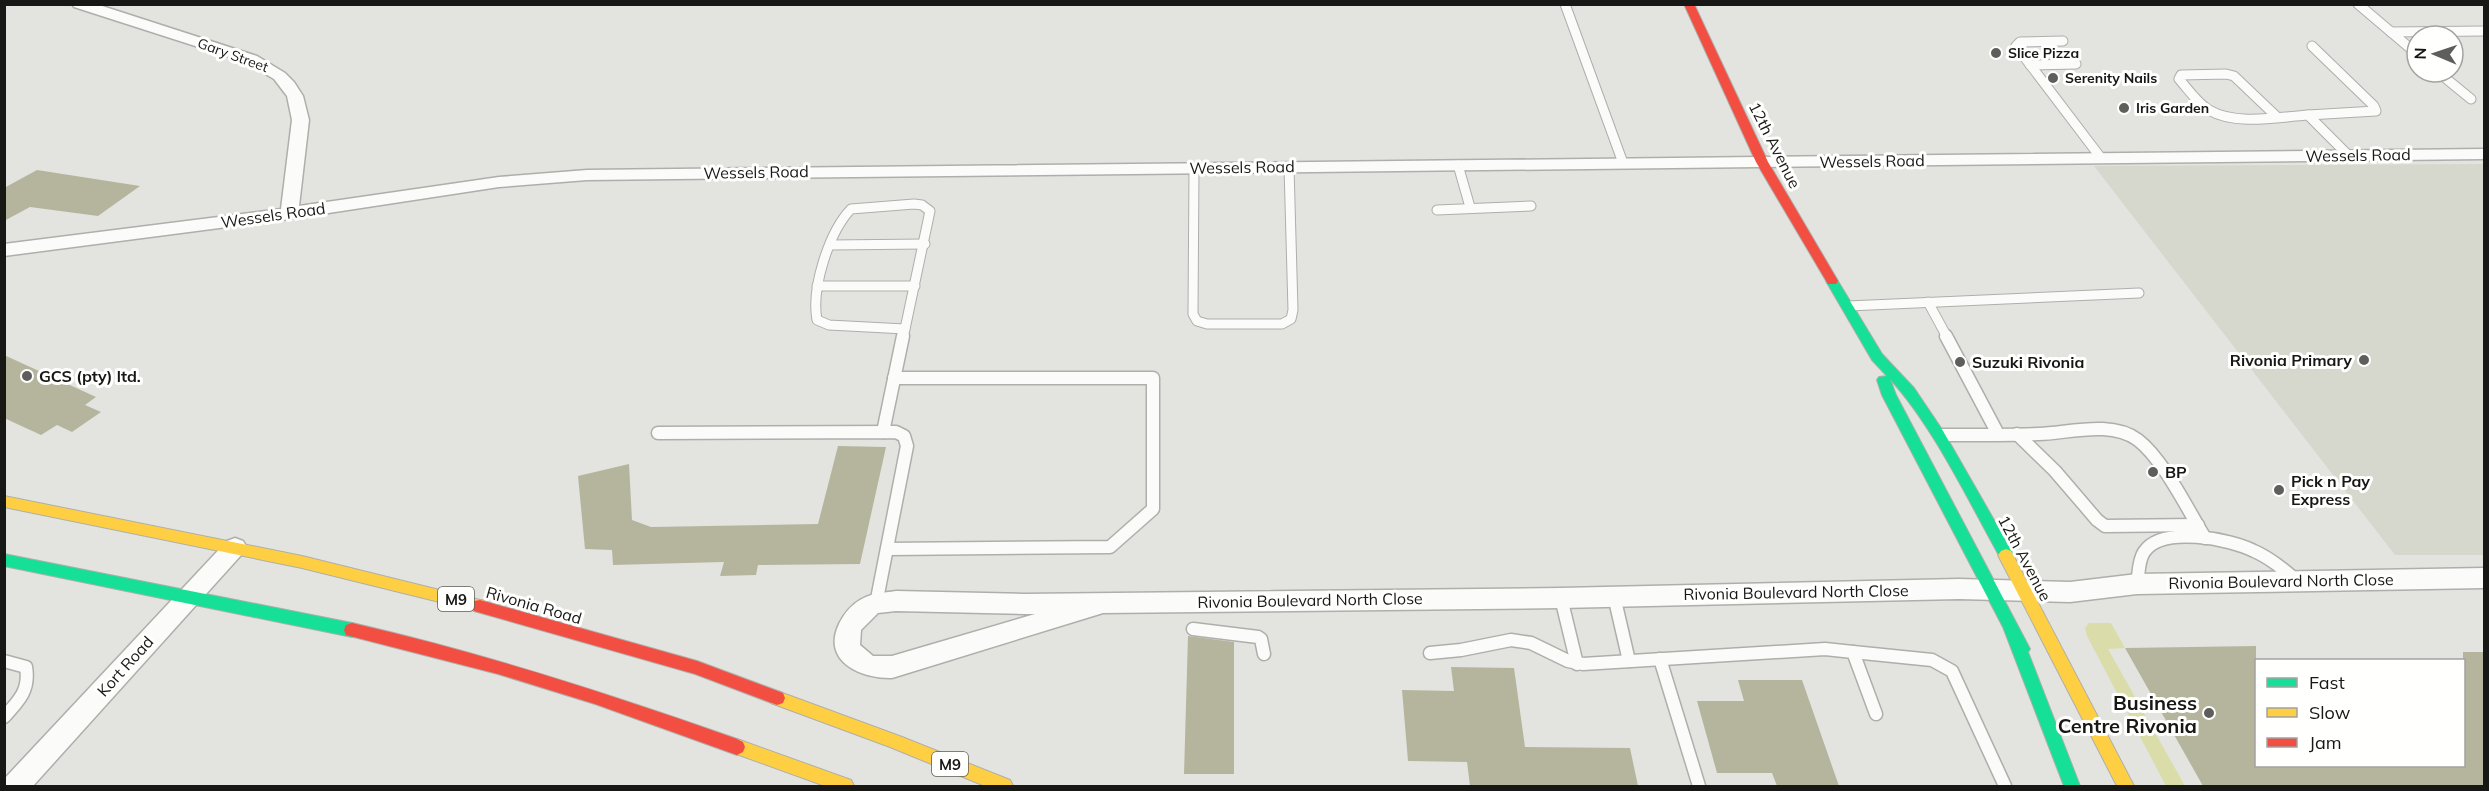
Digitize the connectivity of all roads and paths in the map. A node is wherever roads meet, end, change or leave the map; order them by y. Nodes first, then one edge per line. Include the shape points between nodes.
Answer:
1 (79, 4) edge
2 (1565, 4) edge
3 (1689, 4) edge
4 (2358, 4) edge
5 (2484, 31) edge
6 (2391, 32) junction
7 (2063, 41) dead end
8 (2405, 44) edge
9 (2312, 46) dead end
10 (2076, 64) dead end
11 (2030, 65) junction
12 (2453, 84) edge
13 (2471, 99) dead end
14 (2308, 115) junction
15 (2276, 116) junction
16 (2484, 154) edge
17 (2348, 156) junction
18 (2101, 158) junction
19 (1762, 162) junction
20 (1623, 163) junction
21 (1458, 165) junction
22 (1289, 166) junction
23 (1194, 168) junction
24 (1532, 206) dead end
25 (1470, 207) junction
26 (1437, 210) dead end
27 (289, 213) junction
28 (925, 244) junction
29 (831, 245) junction
30 (4, 250) edge
31 (817, 286) junction
32 (915, 286) junction
33 (2139, 293) dead end
34 (1928, 302) junction
35 (1847, 306) junction
36 (905, 329) junction
37 (1877, 357) junction
38 (894, 378) junction
39 (883, 432) junction
40 (658, 433) dead end
41 (1998, 434) junction
42 (2017, 434) junction
43 (1938, 435) junction
44 (4, 501) edge
45 (2198, 525) junction
46 (2205, 538) junction
47 (235, 547) junction
48 (887, 549) junction
49 (4, 560) edge
50 (2484, 578) edge
51 (2298, 581) junction
52 (2137, 584) junction
53 (1990, 590) junction
54 (2026, 591) junction
55 (189, 596) junction
56 (1614, 596) junction
57 (1562, 598) junction
58 (1107, 603) junction
59 (876, 604) junction
60 (2010, 626) junction
61 (1192, 628) dead end
62 (1853, 652) junction
63 (1430, 653) dead end
64 (1264, 654) dead end
65 (1660, 659) junction
66 (4, 661) edge
67 (1629, 661) junction
68 (1577, 664) junction
69 (1876, 714) dead end
70 (4, 717) edge
71 (2072, 746) dead end
72 (16, 786) edge
73 (845, 786) edge
74 (1004, 786) edge
75 (1699, 786) edge
76 (2005, 786) edge
77 (2072, 786) edge
78 (2126, 786) edge

1 - 27 street, Gary Street via 251,59 287,82 302,113
2 - 20 lane
3 - 19 main road, 12th Avenue
4 - 6 lane
5 - 6 lane
6 - 8 lane
7 - 11 lane via 2016,43
9 - 14 lane via 2376,111
10 - 11 lane
11 - 18 lane
12 - 13 lane
14 - 15 lane
14 - 17 lane
15 - 15 lane via 2217,114 2206,108 2179,79 2181,75 2234,76
16 - 17 street, Wessels Road
17 - 18 street, Wessels Road
18 - 19 street, Wessels Road
19 - 20 street, Wessels Road
19 - 35 main road, 12th Avenue
20 - 21 street, Wessels Road
21 - 22 street, Wessels Road
21 - 25 lane
22 - 23 street, Wessels Road
22 - 23 lane via 1293,310 1291,319 1282,324 1207,324 1197,321 1192,314
23 - 27 street, Wessels Road via 587,175 499,182
24 - 25 lane
25 - 26 lane
27 - 30 street, Wessels Road
28 - 29 lane
28 - 29 lane via 930,211 914,204 851,209 842,218
28 - 32 lane
29 - 31 lane
31 - 32 lane
31 - 36 lane via 814,314 824,324
32 - 36 lane
33 - 34 lane
34 - 35 lane
34 - 41 lane
35 - 37 main road, 12th Avenue
36 - 38 lane
37 - 43 main road, 12th Avenue via 1909,391
37 - 53 main road, 12th Avenue via 1889,395
38 - 39 lane
38 - 48 lane via 1153,378 1153,509 1110,547
39 - 40 lane
39 - 48 lane via 900,434 907,446
41 - 42 lane
41 - 43 lane
42 - 45 lane via 2105,526
42 - 45 lane via 2099,429 2126,433 2157,460
43 - 54 main road, 12th Avenue
44 - 47 main road, Rivonia Road / M9
45 - 46 lane
46 - 51 lane via 2249,549
46 - 52 lane via 2152,543 2144,551
47 - 55 street, Kort Road
47 - 74 main road, Rivonia Road / M9 via 405,585 697,668
48 - 59 lane
49 - 55 main road
50 - 51 street, Rivonia Boulevard North Close
51 - 52 street, Rivonia Boulevard North Close
52 - 54 street, Rivonia Boulevard North Close via 2070,592
53 - 54 street, Rivonia Boulevard North Close
53 - 56 street, Rivonia Boulevard North Close
53 - 60 main road, 12th Avenue
54 - 78 main road, 12th Avenue
55 - 72 street, Kort Road
55 - 73 main road via 394,639 487,664 657,718
56 - 57 street, Rivonia Boulevard North Close
56 - 67 lane
57 - 58 street, Rivonia Boulevard North Close
57 - 68 lane
58 - 59 street, Rivonia Boulevard North Close
58 - 59 street, Rivonia Boulevard North Close via 892,667 872,668 850,651 846,637 852,622
60 - 71 main road, 12th Avenue
60 - 77 main road
61 - 64 lane via 1258,637
62 - 65 lane via 1825,649
62 - 69 lane
62 - 76 lane via 1932,660 1952,671
63 - 68 lane via 1511,640 1531,643
65 - 67 lane
65 - 75 lane
66 - 70 lane via 26,668 29,681 23,698
67 - 68 lane

